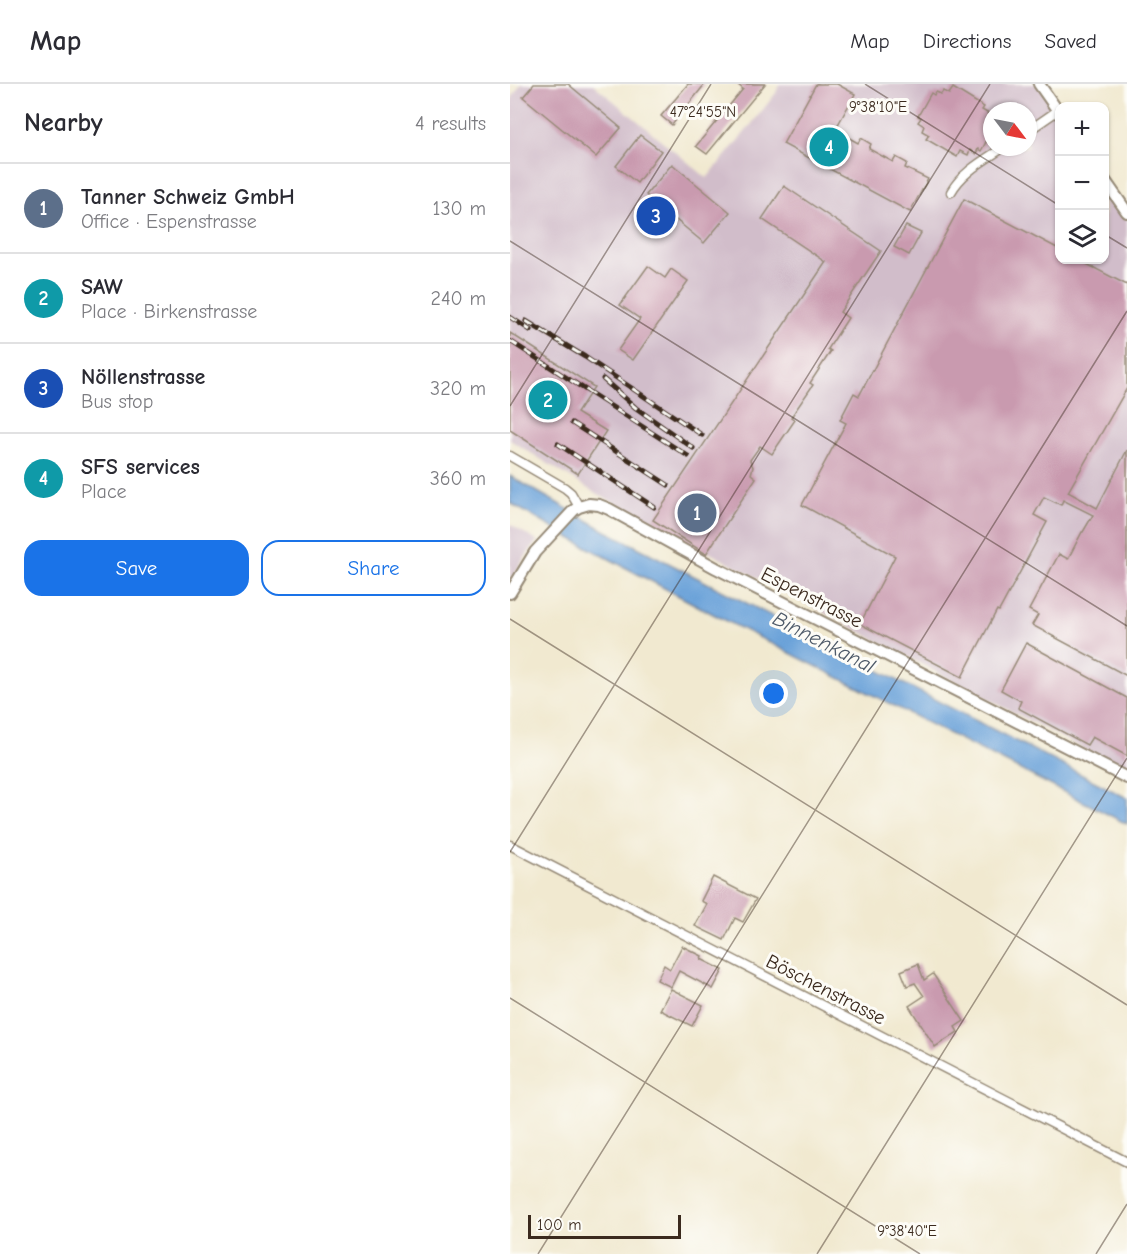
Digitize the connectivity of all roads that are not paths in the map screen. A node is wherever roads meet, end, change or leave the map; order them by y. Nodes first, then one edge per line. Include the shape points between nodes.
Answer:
1 (1039, 84) edge
2 (1055, 108) edge
3 (1055, 114) edge
4 (1037, 125) edge
5 (991, 156) edge
6 (1109, 186) edge
7 (951, 192) dead end
8 (1127, 212) edge
9 (510, 456) edge
10 (584, 506) junction
11 (510, 592) edge
12 (1127, 778) edge
13 (510, 845) edge
14 (1127, 1162) edge

1 - 2 street
3 - 4 street
5 - 7 street via 966,173
6 - 8 street
9 - 10 street via 558,484
10 - 11 street via 570,514 542,544
10 - 12 street, Espenstrasse via 609,509 716,568
13 - 14 street, Böschenstrasse

